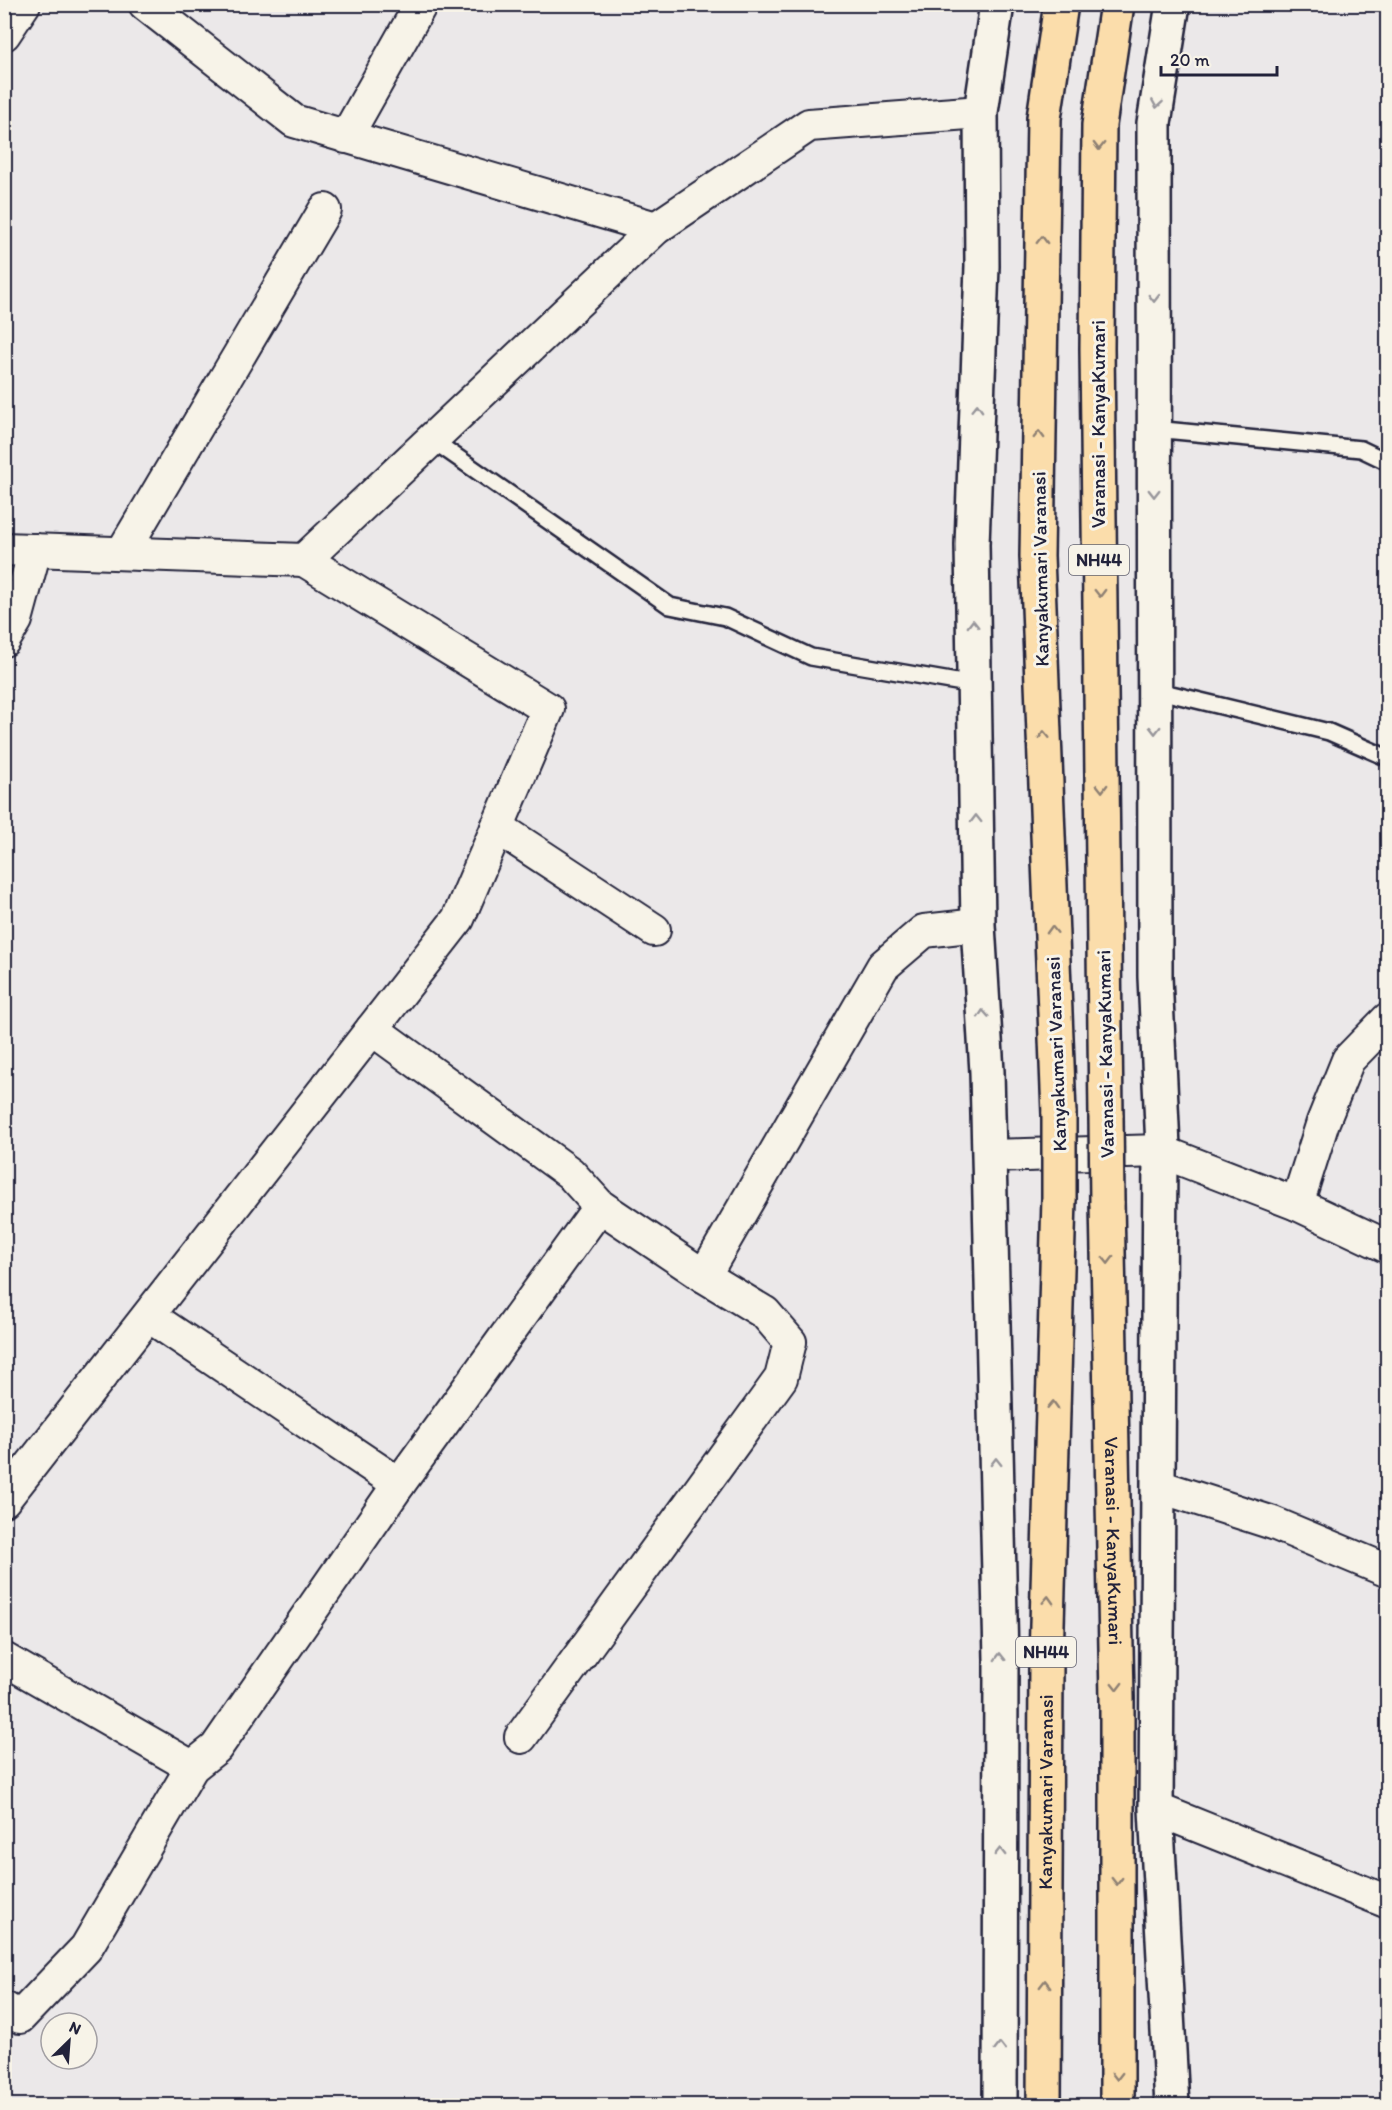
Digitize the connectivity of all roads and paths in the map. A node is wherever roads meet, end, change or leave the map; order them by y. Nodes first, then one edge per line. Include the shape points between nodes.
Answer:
1 (24, 4) edge
2 (145, 4) edge
3 (421, 4) edge
4 (997, 4) edge
5 (1060, 4) edge
6 (1117, 4) edge
7 (1173, 4) edge
8 (4, 34) edge
9 (981, 112) junction
10 (346, 136) junction
11 (325, 210) dead end
12 (656, 228) junction
13 (1154, 429) junction
14 (431, 439) junction
15 (1388, 462) edge
16 (4, 549) edge
17 (35, 550) junction
18 (122, 553) junction
19 (304, 560) junction
20 (4, 640) edge
21 (974, 685) junction
22 (1155, 690) junction
23 (1388, 758) edge
24 (497, 827) junction
25 (978, 926) junction
26 (654, 930) dead end
27 (1388, 1019) edge
28 (372, 1029) junction
29 (1160, 1151) junction
30 (989, 1156) junction
31 (1297, 1204) junction
32 (600, 1206) junction
33 (1388, 1247) edge
34 (704, 1276) junction
35 (149, 1316) junction
36 (399, 1484) junction
37 (1158, 1486) junction
38 (4, 1500) edge
39 (1388, 1571) edge
40 (4, 1659) edge
41 (521, 1737) dead end
42 (192, 1767) junction
43 (1156, 1809) junction
44 (1388, 1902) edge
45 (4, 2008) edge
46 (1000, 2106) edge
47 (1044, 2106) edge
48 (1118, 2106) edge
49 (1172, 2106) edge

1 - 8 street
2 - 10 street via 294,121
3 - 10 street
4 - 9 street
47 -> 5 highway, Kanyakumari Varanasi / NH44, bridge via 1046,1660 1059,1114 1037,556 1044,118
6 -> 48 highway, Varanasi - KanyaKumari / NH44, bridge via 1099,125 1097,349 1117,1698
7 -> 13 street via 1154,123
9 - 12 street via 809,125
21 -> 9 street via 972,545 982,266
10 - 12 street
11 - 18 street
12 - 14 street
13 - 15 lane via 1360,449
13 -> 22 street
14 - 19 street
14 - 21 lane via 670,606 725,617 811,657
16 - 17 street
17 - 18 street
17 - 20 street via 16,620
18 - 19 street
19 - 24 street via 548,709
25 -> 21 street
22 - 23 lane via 1329,732
22 -> 29 street via 1155,977 1163,1147
24 - 26 street
24 - 28 street via 458,920
30 -> 25 street
25 - 34 street via 924,931 883,966
27 - 31 street via 1348,1060
28 - 32 street via 570,1173
28 - 35 street
29 - 30 street
29 - 31 street
29 - 37 street
46 -> 30 street via 1001,1659
31 - 33 street
32 - 34 street
32 - 36 street
34 - 41 street via 765,1313 790,1342 781,1378
35 - 36 street
35 - 38 street
36 - 42 street via 216,1748
37 - 39 street via 1273,1523
37 - 43 street
40 - 42 street
42 - 45 street via 86,1947 20,2017
43 - 44 street
43 - 49 street

